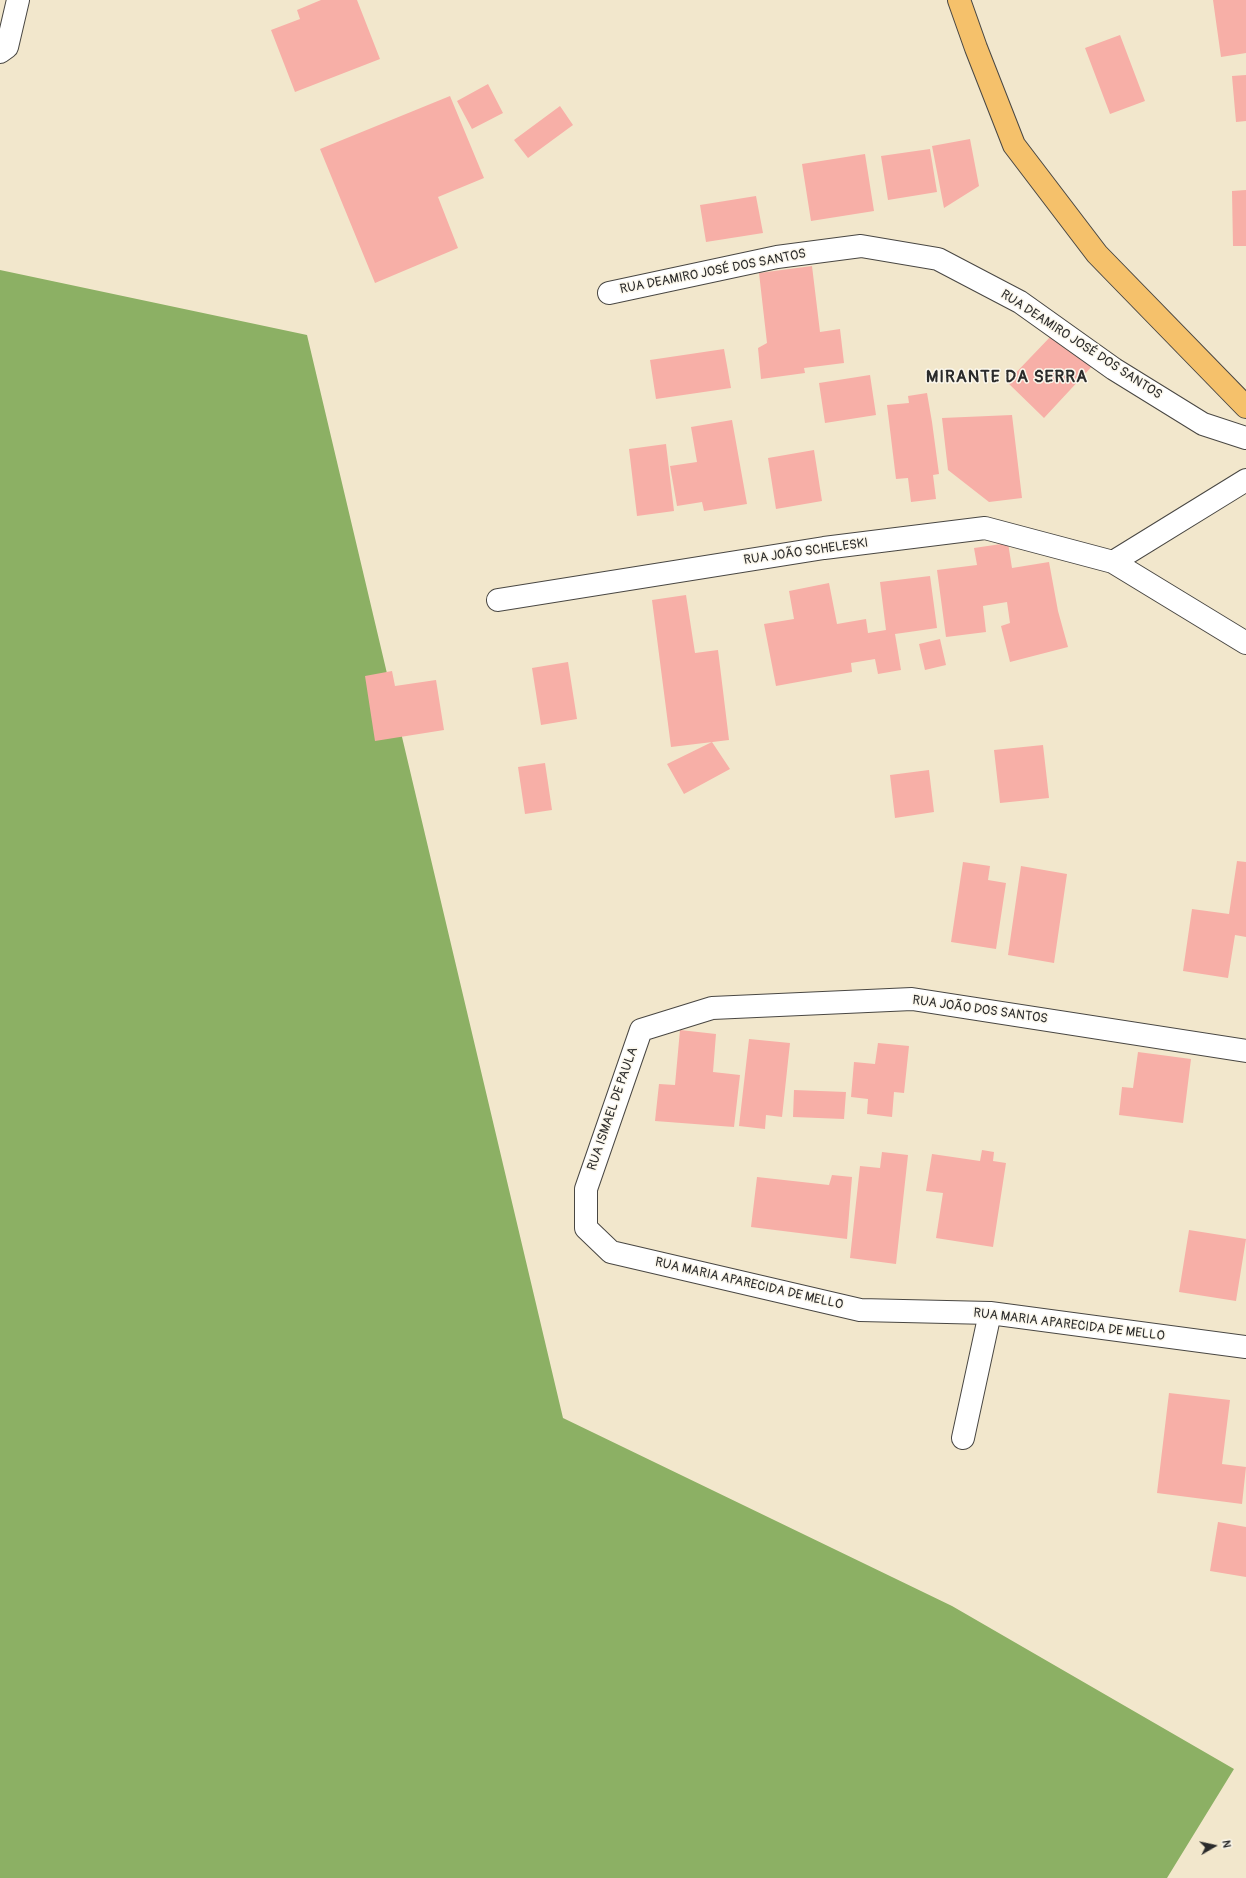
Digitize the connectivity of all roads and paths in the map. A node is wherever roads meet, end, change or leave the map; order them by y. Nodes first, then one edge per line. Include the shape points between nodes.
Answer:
1 (18, 0) edge
2 (959, 0) edge
3 (0, 52) edge
4 (609, 293) dead end
5 (1246, 407) edge
6 (1246, 438) edge
7 (1246, 480) edge
8 (1112, 562) junction
9 (498, 600) dead end
10 (1246, 643) edge
11 (712, 1008) joint
12 (1246, 1051) edge
13 (611, 1252) joint
14 (990, 1313) junction
15 (1246, 1347) edge
16 (964, 1438) dead end

1 - 3 street via 7,47
2 - 5 main road via 1014,145 1097,254
4 - 6 street, RUA DEAMIRO JOSÉ DOS SANTOS via 777,257 861,246 938,258 1020,302 1114,369 1204,424
7 - 8 street
8 - 9 street, RUA JOÃO SCHELESKI via 985,528 824,548
8 - 10 street, RUA JOÃO SCHELESKI
11 - 12 street, RUA JOÃO DOS SANTOS via 912,999
11 - 13 street, RUA ISMAEL DE PAULA via 641,1030 586,1189 586,1228
13 - 14 street, RUA MARIA APARECIDA DE MELLO via 860,1310
14 - 15 street, RUA MARIA APARECIDA DE MELLO
14 - 16 street

